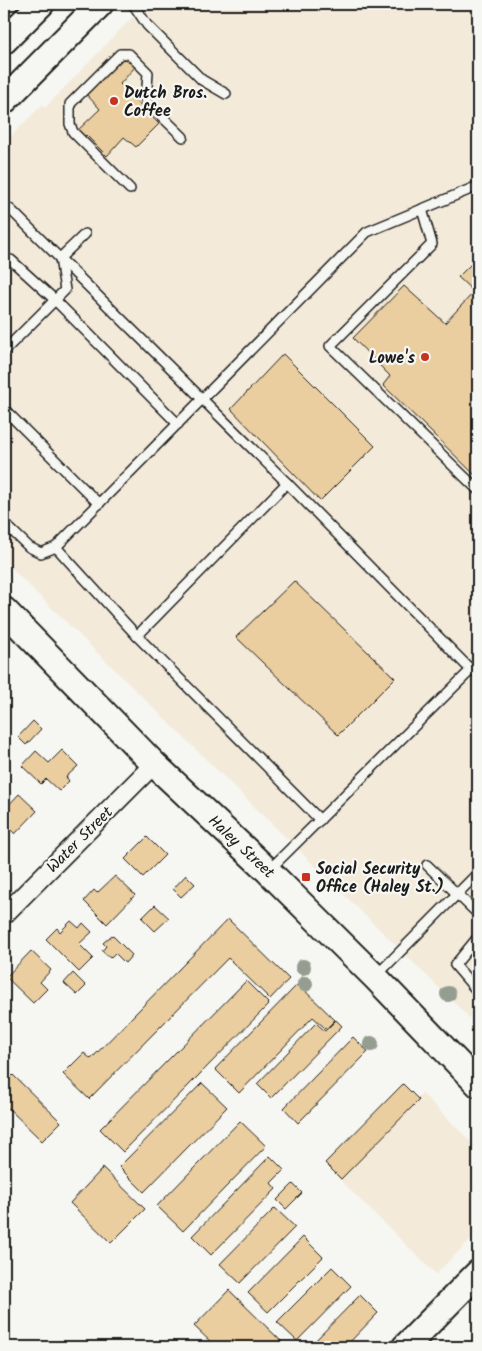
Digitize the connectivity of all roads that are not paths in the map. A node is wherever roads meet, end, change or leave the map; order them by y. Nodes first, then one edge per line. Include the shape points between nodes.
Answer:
1 (41, 4) edge
2 (100, 4) edge
3 (133, 4) edge
4 (4, 41) edge
5 (226, 94) dead end
6 (4, 100) edge
7 (183, 137) dead end
8 (478, 186) edge
9 (130, 189) dead end
10 (4, 205) edge
11 (422, 209) junction
12 (85, 234) dead end
13 (60, 258) junction
14 (4, 260) edge
15 (55, 300) junction
16 (4, 351) edge
17 (202, 399) junction
18 (4, 408) edge
19 (178, 424) junction
20 (286, 483) junction
21 (478, 490) edge
22 (99, 504) junction
23 (4, 523) edge
24 (56, 547) junction
25 (4, 610) edge
26 (137, 636) junction
27 (475, 666) edge
28 (154, 764) junction
29 (320, 820) junction
30 (427, 865) dead end
31 (268, 871) junction
32 (478, 873) edge
33 (458, 894) junction
34 (478, 914) edge
35 (4, 915) edge
36 (478, 937) edge
37 (375, 977) junction
38 (478, 992) edge
39 (478, 1084) edge
40 (478, 1273) edge
41 (405, 1347) edge

1 - 4 main road
2 - 6 main road
3 - 5 lane via 147,25 202,80
7 - 9 lane via 146,101 148,73 129,54 120,54 70,104 70,124 73,132
8 - 11 lane
10 - 13 lane
11 - 17 lane via 367,232
11 - 21 lane via 432,244 330,346
12 - 13 lane
13 - 15 lane via 65,290
13 - 17 lane
14 - 15 lane via 11,260
15 - 16 lane
15 - 19 lane
17 - 19 lane
17 - 20 lane
18 - 22 lane
19 - 22 lane
20 - 26 lane
20 - 27 lane
22 - 24 lane
23 - 24 lane via 29,547 41,553
24 - 26 lane
25 - 28 main road, Haley Street
26 - 29 lane
27 - 29 lane
28 - 31 main road, Haley Street
28 - 35 street, Water Street
29 - 31 lane
30 - 33 lane
31 - 37 main road, Haley Street
32 - 33 lane
33 - 34 lane
33 - 37 lane
36 - 38 lane via 455,965
37 - 39 main road, Haley Street
40 - 41 main road

